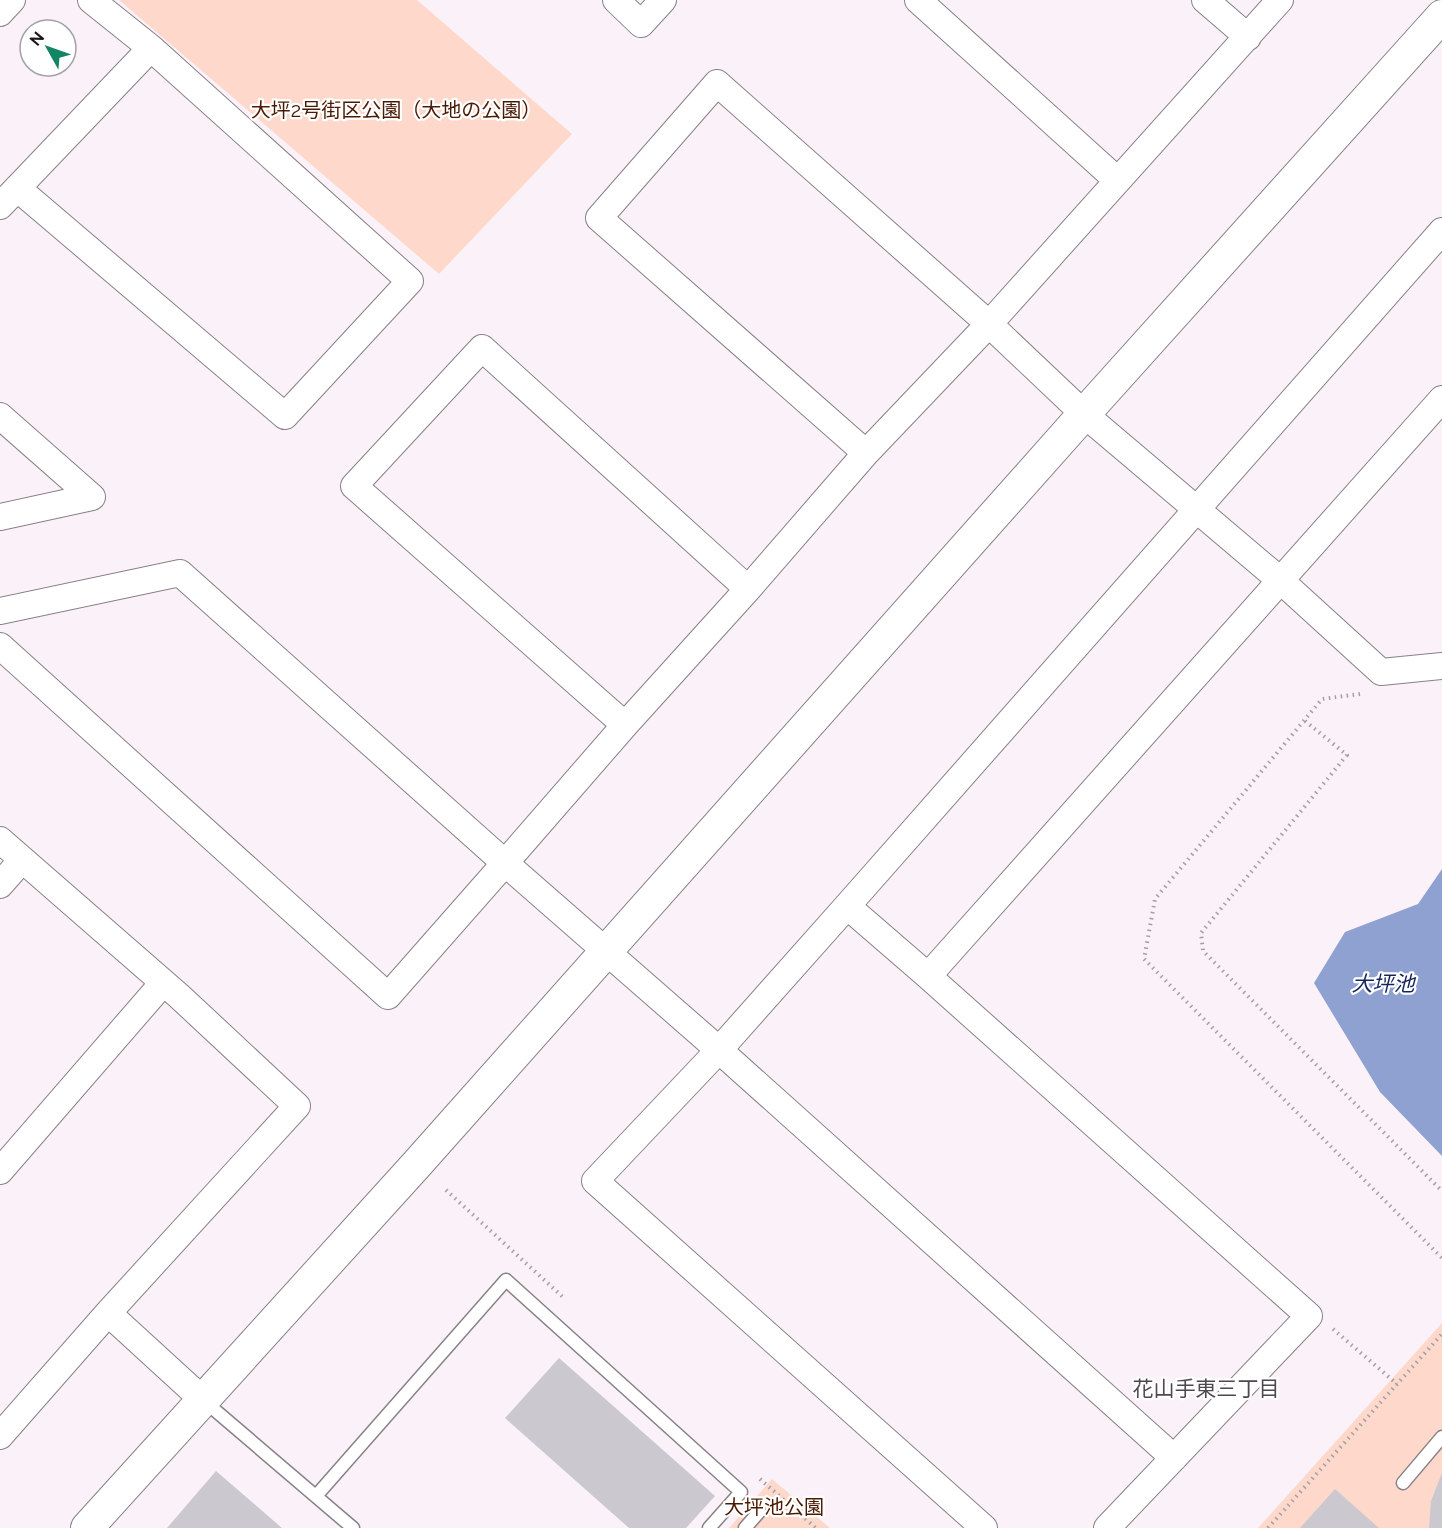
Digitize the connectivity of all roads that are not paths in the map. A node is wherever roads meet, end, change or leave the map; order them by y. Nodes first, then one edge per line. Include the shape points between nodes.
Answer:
1 (12, 0) edge
2 (91, 0) edge
3 (616, 0) edge
4 (663, 0) edge
5 (918, 0) edge
6 (1205, 0) edge
7 (1280, 0) edge
8 (0, 13) edge
9 (1442, 16) edge
10 (1248, 37) junction
11 (151, 48) junction
12 (1117, 180) junction
13 (9, 197) edge
14 (1442, 231) edge
15 (989, 324) junction
16 (1442, 399) edge
17 (1084, 414) junction
18 (0, 416) edge
19 (866, 453) junction
20 (1198, 509) junction
21 (0, 517) edge
22 (1280, 580) junction
23 (748, 589) junction
24 (0, 610) edge
25 (0, 646) edge
26 (1442, 666) edge
27 (625, 725) junction
28 (0, 840) edge
29 (22, 860) junction
30 (505, 863) junction
31 (0, 885) edge
32 (847, 906) junction
33 (606, 952) junction
34 (928, 976) junction
35 (163, 982) junction
36 (719, 1050) junction
37 (0, 1171) edge
38 (108, 1312) junction
39 (202, 1399) junction
40 (0, 1436) edge
41 (1442, 1437) edge
42 (1174, 1458) junction
43 (1403, 1483) dead end
44 (316, 1496) junction
45 (759, 1512) dead end
46 (87, 1528) edge
47 (353, 1528) edge
48 (709, 1528) edge
49 (745, 1528) edge
50 (984, 1528) edge
51 (1107, 1528) edge

1 - 8 street
2 - 11 street
3 - 4 street via 641,24
5 - 12 street
6 - 10 street
7 - 10 street
9 - 17 street
10 - 12 street
11 - 13 street
11 - 13 street via 410,281 285,416
12 - 15 street
14 - 20 street
15 - 17 street
15 - 19 street
15 - 19 street via 717,82 599,218
16 - 22 street
17 - 20 street
17 - 33 street
18 - 21 street via 92,497
19 - 23 street
20 - 22 street
20 - 32 street
22 - 26 street via 1381,672
22 - 34 street
23 - 27 street
23 - 27 street via 482,348 354,486
24 - 30 street via 180,573
25 - 30 street via 388,996
27 - 30 street
28 - 29 street
29 - 31 street
29 - 35 street
30 - 33 street
32 - 34 street
32 - 36 street
33 - 36 street
33 - 39 street
34 - 42 street via 1309,1316
35 - 37 street
35 - 38 street via 297,1106
36 - 42 street
36 - 50 street via 595,1181
38 - 39 street
38 - 40 street
39 - 44 lane
39 - 46 street
41 - 43 lane
42 - 51 street
44 - 47 lane
44 - 48 lane via 506,1280 741,1492
45 - 49 lane

